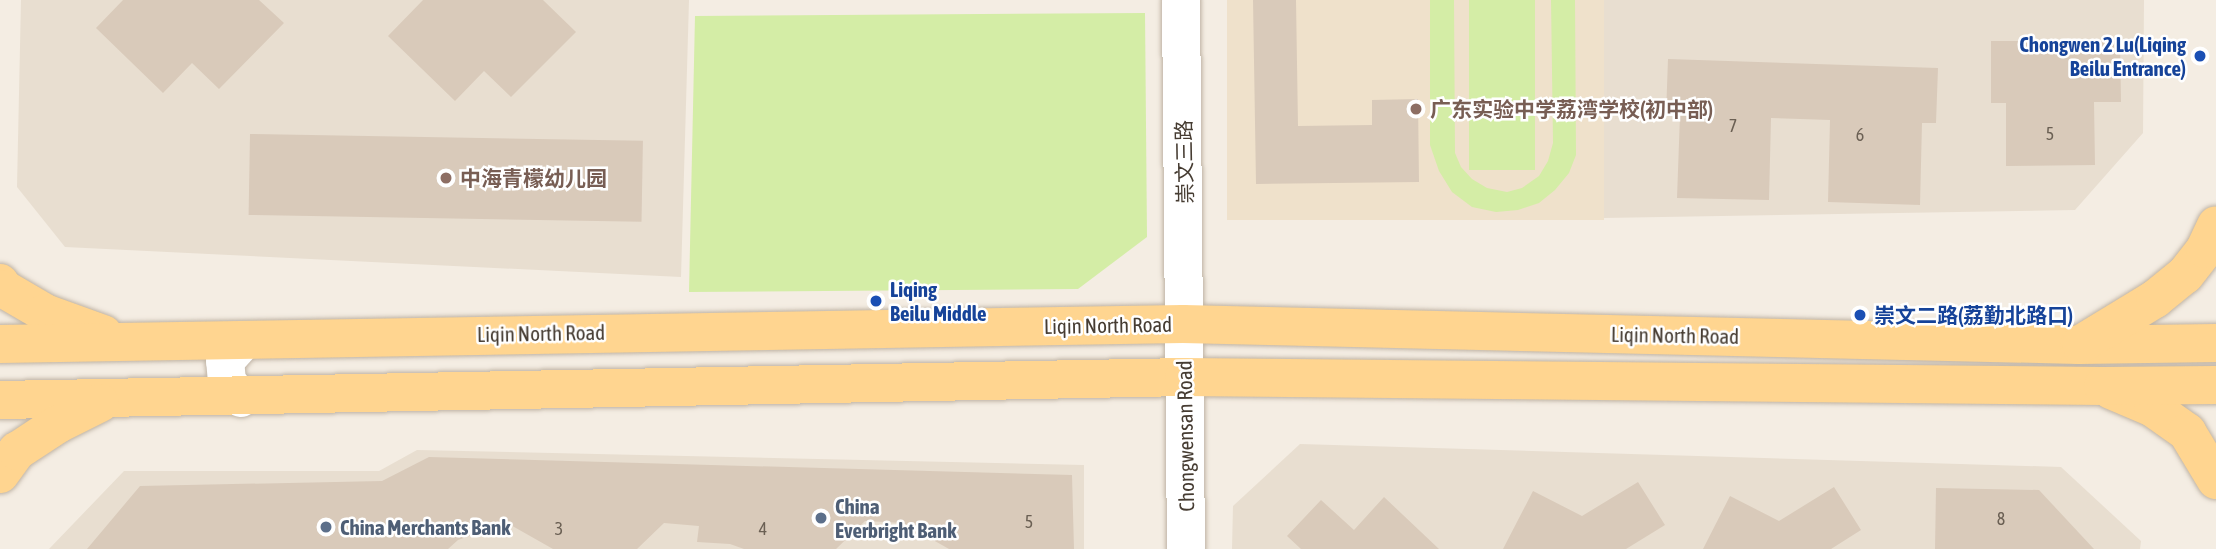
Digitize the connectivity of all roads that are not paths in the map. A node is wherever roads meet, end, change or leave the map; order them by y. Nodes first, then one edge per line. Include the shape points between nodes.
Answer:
1 (1181, 0) edge
2 (2216, 225) edge
3 (0, 283) edge
4 (1183, 324) junction
5 (244, 340) junction
6 (128, 343) junction
7 (2216, 343) edge
8 (0, 344) edge
9 (2079, 345) junction
10 (1184, 377) junction
11 (2216, 385) edge
12 (2103, 386) junction
13 (241, 398) junction
14 (0, 400) edge
15 (106, 401) junction
16 (0, 474) edge
17 (2216, 480) edge
18 (1186, 549) edge

1 - 4 street, 崇文三路
2 - 9 main road via 2185,275
3 - 6 main road via 45,313
4 - 5 main road, Liqin North Road
4 - 9 main road, Liqin North Road
4 - 10 street, Chongwensan Road
5 - 6 main road, Liqin North Road
5 - 13 street via 225,361 227,382
6 - 8 main road, Liqin North Road
7 - 9 main road, Liqin North Road
10 - 12 main road
10 - 13 main road
10 - 18 street, Chongwensan Road
11 - 12 main road
12 - 17 main road via 2153,408 2187,432
13 - 15 main road
14 - 15 main road
15 - 16 main road via 17,451

